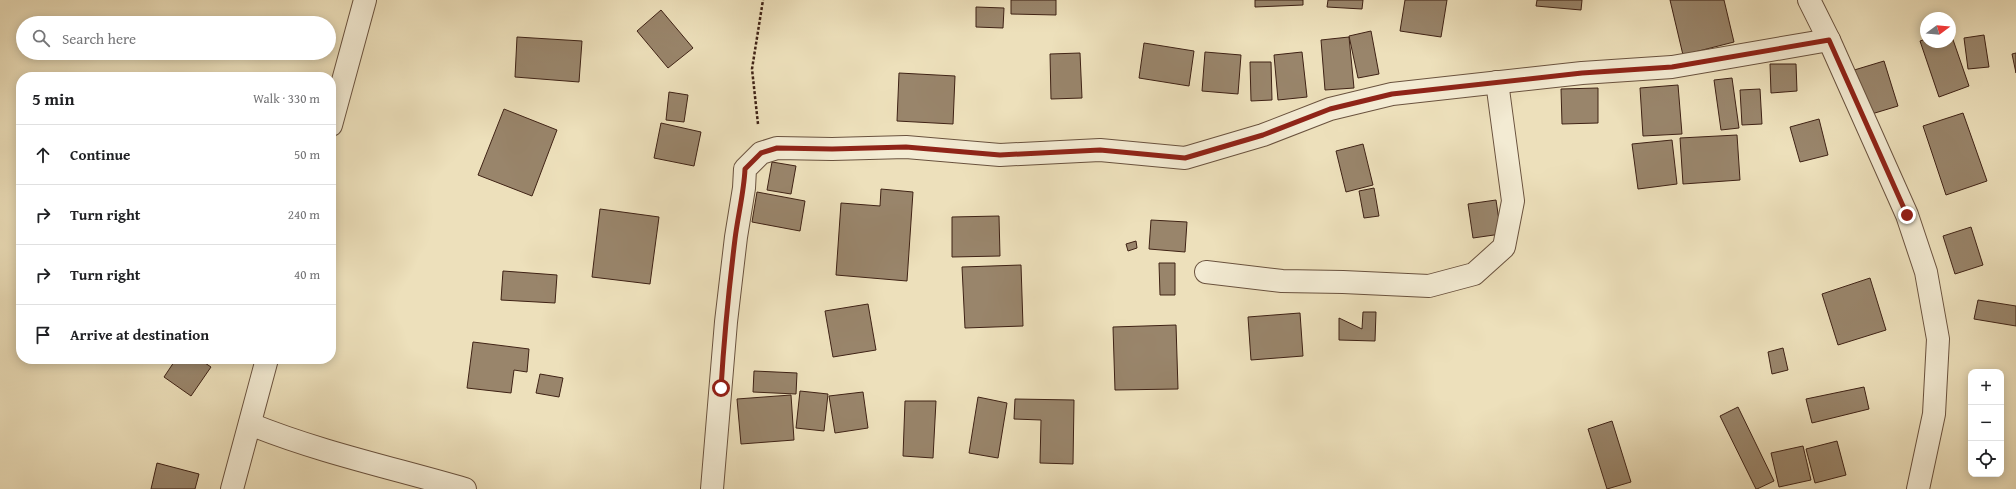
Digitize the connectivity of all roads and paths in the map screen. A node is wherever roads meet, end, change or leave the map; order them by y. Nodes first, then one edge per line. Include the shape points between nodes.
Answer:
1 (365, 0) edge
2 (763, 0) edge
3 (1809, 0) edge
4 (1829, 40) junction
5 (1497, 82) junction
6 (336, 107) edge
7 (761, 153) junction
8 (1206, 272) dead end
9 (266, 364) edge
10 (250, 424) junction
11 (232, 489) edge
12 (465, 489) edge
13 (712, 489) edge
14 (1918, 489) edge

1 - 6 street
2 - 7 path via 752,69
3 - 4 street
4 - 5 street via 1672,67
4 - 14 street via 1907,215 1926,272 1938,339 1934,414
5 - 7 street via 1392,94 1346,105 1263,135 1185,158 1100,150 1000,155 906,147 777,148
5 - 8 street via 1513,201 1504,247 1474,274 1429,286 1282,281
7 - 13 street via 745,169 726,322
9 - 10 street
10 - 11 street
10 - 12 street via 328,452

